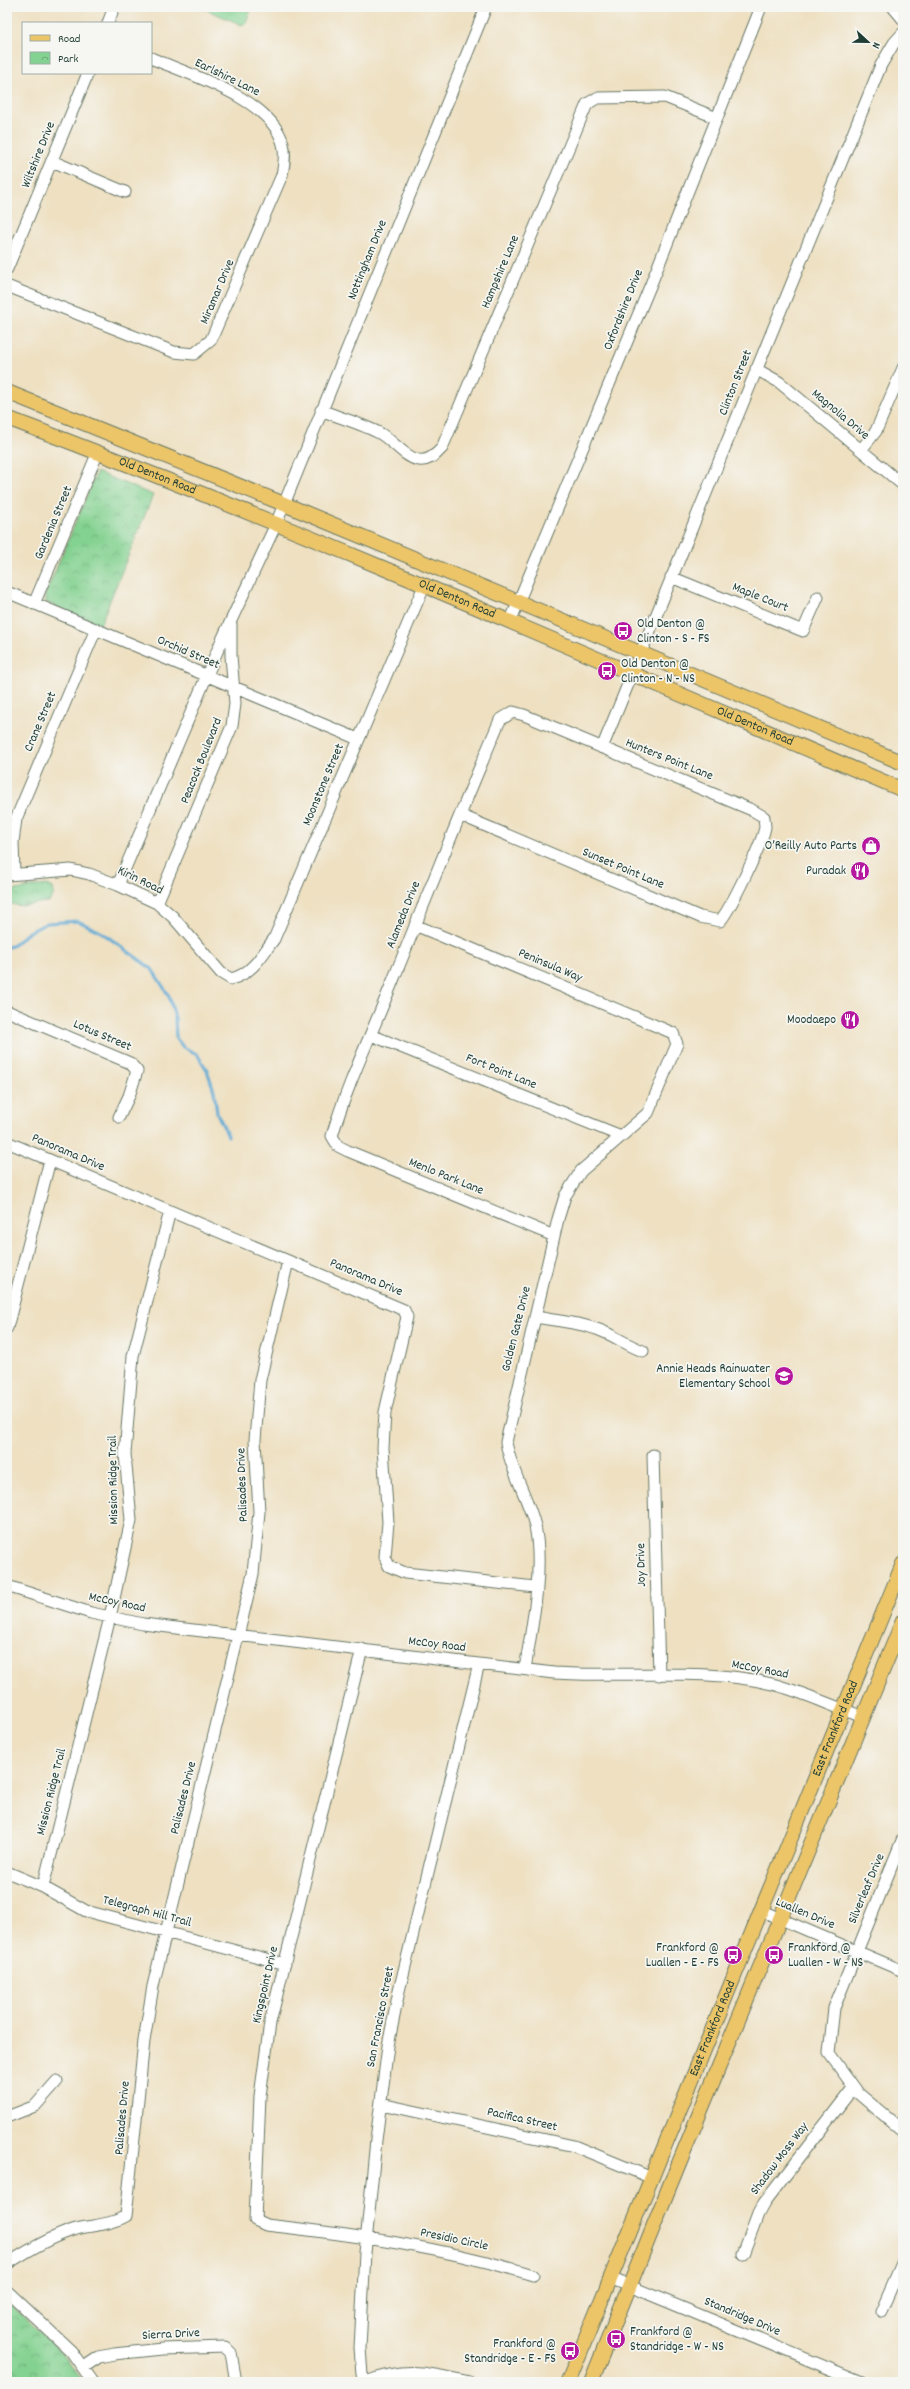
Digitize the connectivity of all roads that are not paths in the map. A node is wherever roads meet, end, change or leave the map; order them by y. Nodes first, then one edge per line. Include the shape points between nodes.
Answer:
1 (114, 7) edge
2 (486, 7) edge
3 (761, 7) edge
4 (893, 7) edge
5 (903, 19) edge
6 (108, 22) edge
7 (903, 33) edge
8 (152, 58) edge
9 (88, 74) edge
10 (717, 118) junction
11 (281, 136) joint
12 (52, 160) junction
13 (125, 192) dead end
14 (7, 269) edge
15 (7, 286) edge
16 (903, 368) edge
17 (756, 370) junction
18 (7, 392) edge
19 (321, 410) junction
20 (7, 418) edge
21 (861, 450) junction
22 (98, 452) junction
23 (903, 485) edge
24 (284, 504) junction
25 (276, 524) junction
26 (671, 577) junction
27 (424, 586) junction
28 (7, 592) edge
29 (818, 597) dead end
30 (519, 602) junction
31 (34, 604) junction
32 (232, 621) junction
33 (510, 622) junction
34 (96, 629) junction
35 (640, 653) junction
36 (632, 674) junction
37 (207, 676) junction
38 (235, 688) junction
39 (513, 712) joint
40 (358, 739) junction
41 (602, 748) junction
42 (903, 763) edge
43 (903, 790) edge
44 (460, 815) junction
45 (748, 867) joint
46 (10, 874) edge
47 (118, 885) junction
48 (157, 903) junction
49 (415, 925) junction
50 (231, 978) joint
51 (7, 1011) edge
52 (673, 1033) joint
53 (371, 1035) junction
54 (119, 1117) dead end
55 (332, 1136) joint
56 (621, 1136) junction
57 (7, 1142) edge
58 (50, 1160) junction
59 (170, 1211) junction
60 (554, 1236) junction
61 (288, 1261) junction
62 (535, 1317) junction
63 (7, 1328) edge
64 (643, 1351) dead end
65 (653, 1455) dead end
66 (903, 1564) edge
67 (7, 1586) edge
68 (535, 1587) junction
69 (110, 1617) junction
70 (903, 1621) edge
71 (238, 1634) junction
72 (362, 1650) junction
73 (479, 1664) junction
74 (526, 1669) junction
75 (659, 1675) junction
76 (845, 1710) junction
77 (864, 1717) junction
78 (903, 1838) edge
79 (7, 1872) edge
80 (43, 1887) junction
81 (762, 1911) junction
82 (781, 1918) junction
83 (166, 1931) junction
84 (856, 1950) junction
85 (285, 1964) junction
86 (903, 1971) edge
87 (57, 2081) dead end
88 (853, 2088) junction
89 (381, 2104) junction
90 (7, 2117) edge
91 (903, 2131) edge
92 (652, 2178) junction
93 (368, 2237) junction
94 (743, 2254) dead end
95 (903, 2261) edge
96 (7, 2264) edge
97 (534, 2275) dead end
98 (610, 2278) junction
99 (629, 2285) junction
100 (7, 2291) edge
101 (881, 2311) dead end
102 (84, 2367) junction
103 (92, 2382) edge
104 (236, 2382) edge
105 (365, 2382) edge
106 (469, 2382) edge
107 (568, 2382) edge
108 (591, 2382) edge
109 (862, 2382) edge

1 - 6 street
2 - 19 street, Nottingham Drive
3 - 10 street, Oxfordshire Drive
4 - 5 street
7 - 17 street, Clinton Street via 881,65
8 - 11 street, Earlshire Lane via 238,96 260,110
9 - 12 street, Wiltshire Drive
10 - 19 street, Hampshire Lane via 665,97 597,98 587,104 442,448 435,456 425,459 413,458 402,453 380,434
10 - 30 street, Oxfordshire Drive
11 - 15 street, Miramar Drive via 285,155 282,175 217,330 211,340 194,354 174,352
12 - 13 street
12 - 14 street, Wiltshire Drive
16 - 21 street via 876,431
17 - 21 street, Magnolia Drive via 779,382
17 - 26 street, Clinton Street
18 - 24 main road, Old Denton Road
19 - 24 street, Nottingham Drive
20 - 22 main road, Old Denton Road
21 - 23 street, Magnolia Drive
22 - 25 main road, Old Denton Road
22 - 31 street, Gardenia Street
24 - 25 street, Nottingham Drive
24 - 30 main road, Old Denton Road
25 - 27 main road, Old Denton Road
25 - 32 street, Peacock Boulevard
26 - 29 street, Maple Court via 803,631
26 - 35 street, Clinton Street
27 - 33 main road, Old Denton Road
27 - 40 street, Moonstone Street
28 - 31 street, Orchid Street
30 - 33 street, Oxfordshire Drive
30 - 35 main road, Old Denton Road
31 - 34 street, Orchid Street
32 - 37 street, Peacock Boulevard
32 - 38 street, Peacock Boulevard via 231,656
33 - 36 main road, Old Denton Road
34 - 37 street, Orchid Street
34 - 46 street, Crane Street via 16,819
35 - 36 street, Clinton Street
35 - 42 main road, Old Denton Road
36 - 41 street, Clinton Street
36 - 43 main road, Old Denton Road
37 - 38 street, Orchid Street
37 - 47 street, Peacock Boulevard
38 - 40 street, Orchid Street
38 - 48 street, Peacock Boulevard via 232,726
39 - 41 street, Hunters Point Lane
39 - 44 street, Alameda Drive via 500,720
40 - 50 street, Moonstone Street via 274,939 248,972
41 - 45 street, Hunters Point Lane via 764,817 765,826
44 - 45 street, Sunset Point Lane via 710,920 720,921 727,913
44 - 49 street, Alameda Drive
46 - 47 street, Kirin Road via 71,870
47 - 48 street, Kirin Road
48 - 50 street, Kirin Road via 173,917 221,973
49 - 52 street, Peninsula Way
49 - 53 street, Alameda Drive
51 - 54 street, Lotus Street via 130,1063 137,1071
52 - 56 street, Golden Gate Drive via 677,1044 653,1102 641,1120
53 - 55 street, Alameda Drive via 342,1102
53 - 56 street, Fort Point Lane
55 - 60 street, Menlo Park Lane via 338,1146 348,1152
56 - 60 street, Golden Gate Drive via 573,1181 565,1196
57 - 58 street, Panorama Drive
58 - 59 street, Panorama Drive
58 - 63 street
59 - 61 street, Panorama Drive
59 - 69 street, Mission Ridge Trail via 133,1356 125,1454 131,1520
60 - 62 street, Golden Gate Drive
61 - 68 street, Panorama Drive via 394,1304 404,1310 407,1317 385,1412 383,1448 388,1522 385,1558 389,1566 406,1573
61 - 71 street, Palisades Drive via 260,1380 255,1440 260,1512 253,1574
62 - 64 street via 605,1332 626,1345
62 - 68 street, Golden Gate Drive via 506,1442 510,1461 534,1525 537,1549
65 - 75 street, Joy Drive
66 - 76 main road, East Frankford Road
67 - 69 street, McCoy Road
68 - 74 street, Golden Gate Drive
69 - 71 street, McCoy Road via 143,1624
69 - 80 street, Mission Ridge Trail
70 - 77 main road, East Frankford Road
71 - 72 street, McCoy Road
71 - 83 street, Palisades Drive
72 - 73 street, McCoy Road
72 - 85 street, Kingspoint Drive
73 - 74 street, McCoy Road
73 - 89 street, San Francisco Street via 400,1991 388,2046
74 - 75 street, McCoy Road via 594,1676
75 - 76 street, McCoy Road via 716,1676 772,1684
76 - 77 street, McCoy Road
76 - 81 main road, East Frankford Road
77 - 82 main road, East Frankford Road
78 - 84 street, Silverleaf Drive
79 - 80 street, Telegraph Hill Trail
80 - 83 street, Telegraph Hill Trail via 86,1911
81 - 82 street, Luallen Drive
81 - 92 main road, East Frankford Road
82 - 84 street, Luallen Drive
82 - 99 main road, East Frankford Road
83 - 85 street, Telegraph Hill Trail
83 - 96 street, Palisades Drive via 152,1986 144,2041 126,2216 116,2222 74,2230 22,2254
84 - 86 street, Luallen Drive
84 - 88 street, Silverleaf Drive via 834,2008 829,2053
85 - 93 street, Kingspoint Drive via 270,2023 260,2096 255,2220 266,2225
87 - 90 street via 35,2106
88 - 91 street, Silverleaf Drive
88 - 94 street, Shadow Moss Way via 764,2203
89 - 92 street, Pacifica Street via 574,2146
89 - 93 street, San Francisco Street
92 - 98 main road, East Frankford Road
93 - 97 street, Presidio Circle via 502,2265
93 - 105 street, San Francisco Street via 360,2318 362,2374
95 - 101 street
98 - 99 street, Standridge Drive
98 - 107 main road, East Frankford Road
99 - 108 main road, East Frankford Road
99 - 109 street, Standridge Drive
100 - 102 street
102 - 103 street
102 - 104 street, Sierra Drive via 99,2357 120,2353 225,2347 231,2353
105 - 106 street via 389,2374 418,2371

